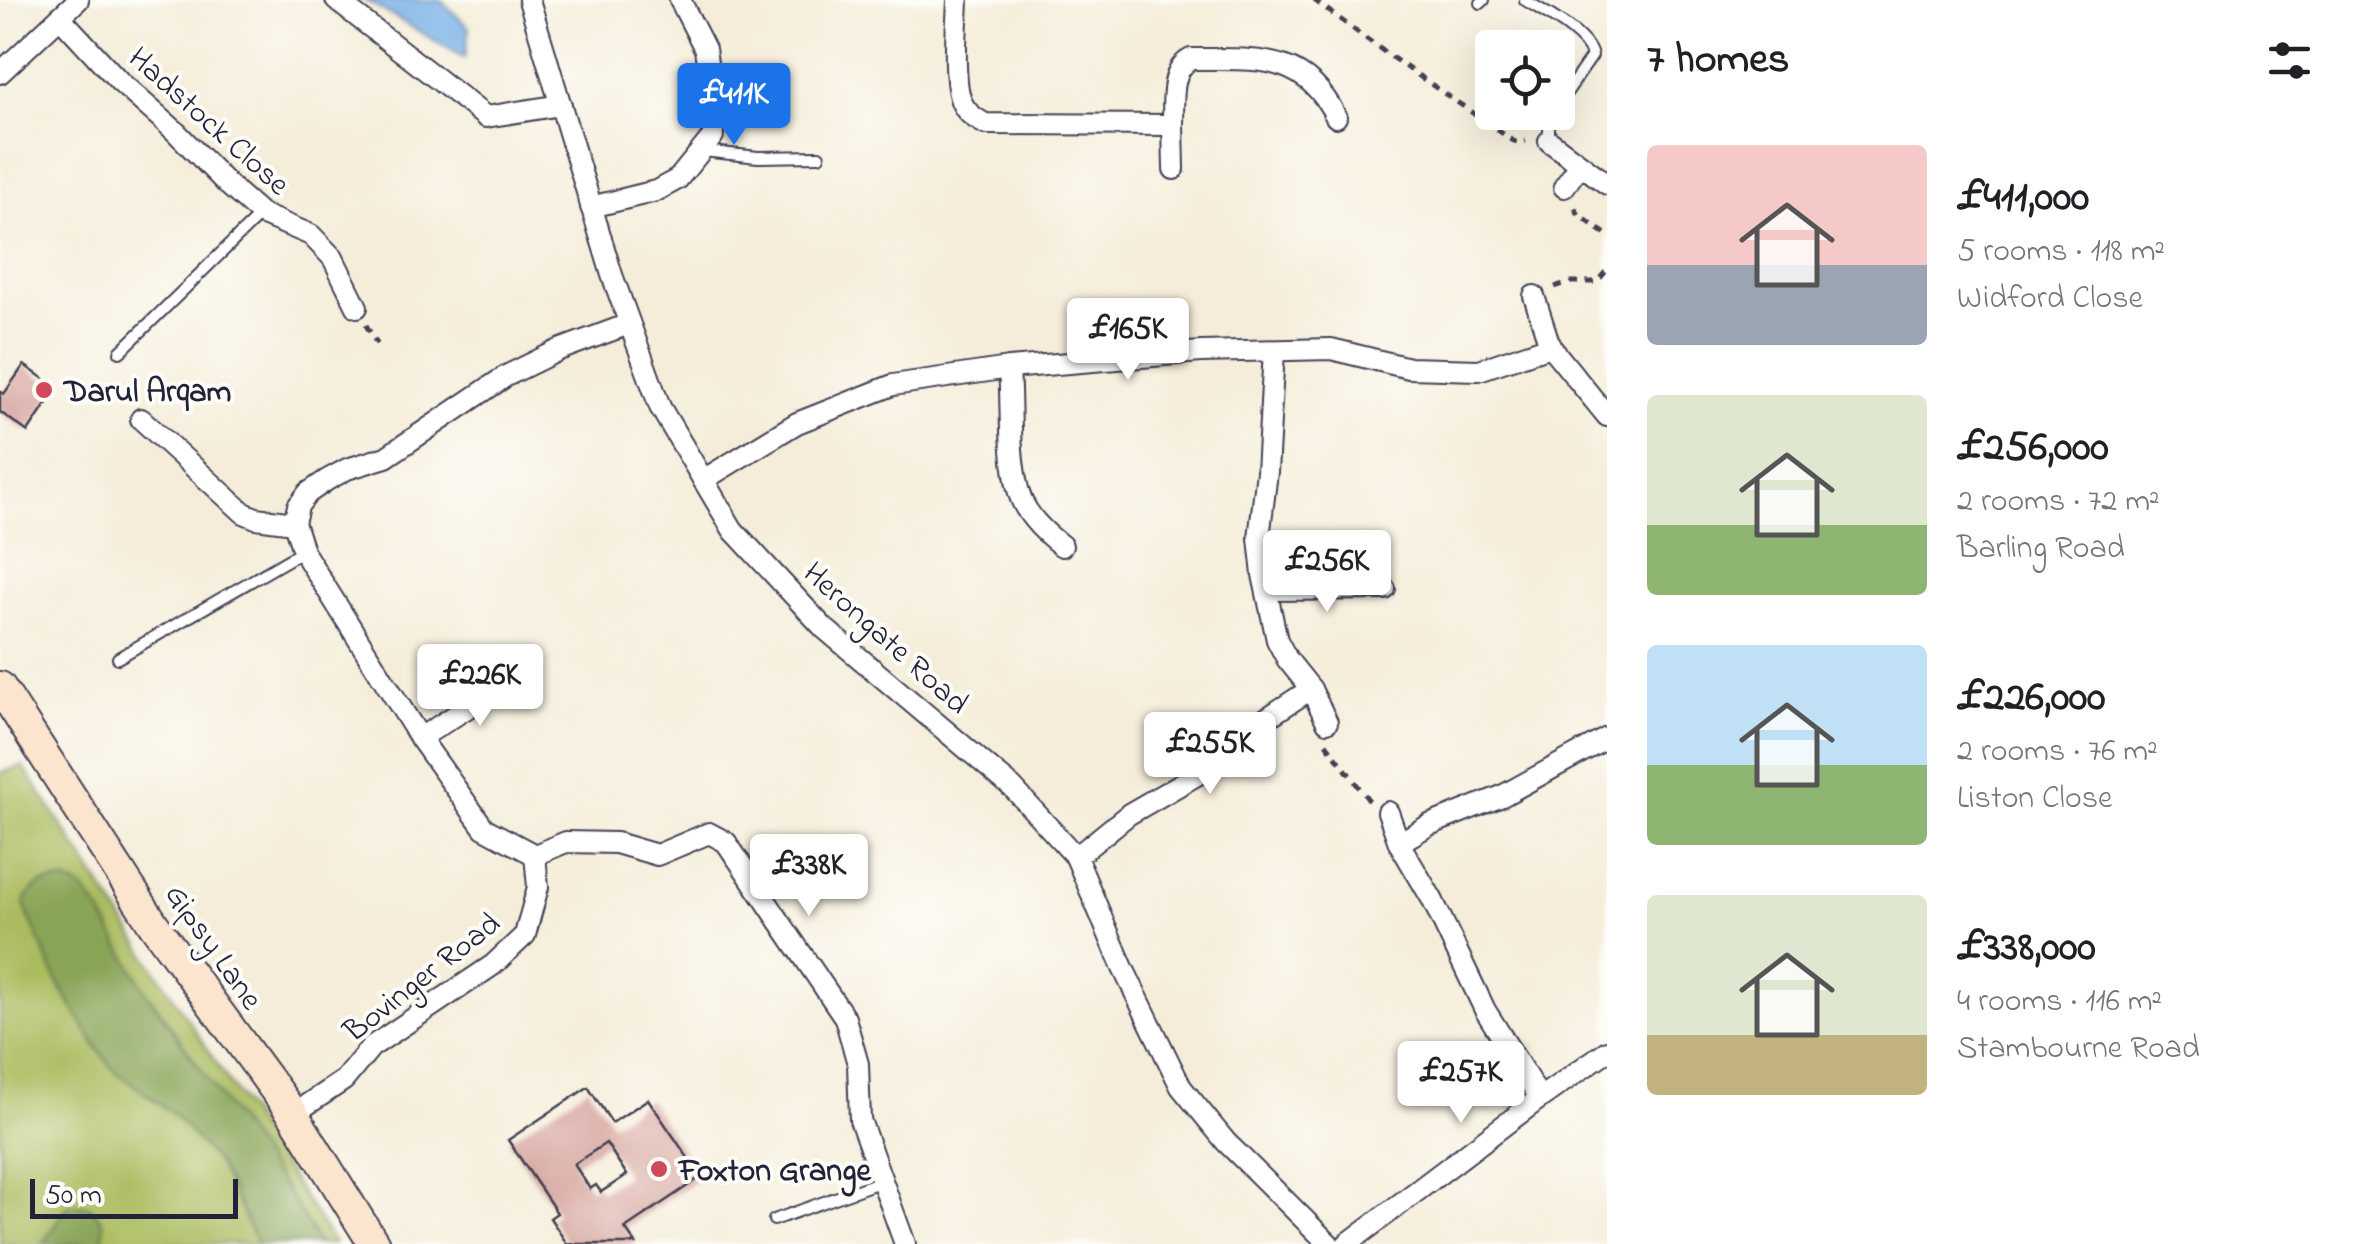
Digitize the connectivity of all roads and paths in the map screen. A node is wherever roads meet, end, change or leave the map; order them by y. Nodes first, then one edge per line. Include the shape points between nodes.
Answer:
1 (78, 0) edge
2 (336, 0) edge
3 (529, 0) edge
4 (680, 0) edge
5 (958, 0) edge
6 (1314, 0) edge
7 (1525, 0) edge
8 (60, 17) junction
9 (1570, 30) edge
10 (1575, 33) edge
11 (0, 73) edge
12 (1575, 80) edge
13 (561, 105) junction
14 (1336, 116) dead end
15 (1173, 124) junction
16 (1548, 130) edge
17 (1549, 141) junction
18 (702, 150) junction
19 (819, 156) dead end
20 (1580, 165) junction
21 (1174, 169) dead end
22 (1607, 184) edge
23 (1564, 187) joint
24 (591, 207) junction
25 (261, 214) junction
26 (1607, 234) edge
27 (1607, 270) edge
28 (1534, 296) joint
29 (356, 307) dead end
30 (629, 324) junction
31 (1550, 346) junction
32 (1274, 351) junction
33 (120, 352) dead end
34 (1009, 368) junction
35 (1607, 416) edge
36 (141, 419) dead end
37 (702, 480) junction
38 (294, 523) junction
39 (1062, 546) dead end
40 (303, 551) junction
41 (1385, 589) dead end
42 (1268, 590) junction
43 (118, 658) dead end
44 (514, 678) dead end
45 (0, 687) edge
46 (1311, 689) junction
47 (1328, 722) joint
48 (420, 738) junction
49 (1607, 738) edge
50 (1388, 812) joint
51 (1400, 843) junction
52 (535, 855) junction
53 (1076, 857) junction
54 (1607, 1051) edge
55 (1540, 1098) junction
56 (293, 1114) junction
57 (883, 1181) junction
58 (774, 1220) dead end
59 (374, 1244) edge
60 (905, 1244) edge
61 (1329, 1244) edge
62 (1347, 1244) edge

1 - 8 street
2 - 13 street via 486,117
3 - 13 street, Herongate Road
4 - 18 street via 705,49 713,103 712,136
5 - 15 street via 960,100 985,124
6 - 17 path via 1515,142
7 - 9 lane
8 - 11 street
8 - 25 street, Hadstock Close
10 - 12 lane via 1592,56
13 - 24 street, Herongate Road
14 - 15 street via 1300,73 1269,60 1191,60 1176,74
15 - 21 street
16 - 17 lane
17 - 20 street
18 - 19 lane
18 - 24 street via 678,179 656,191
20 - 22 street
20 - 23 street
23 - 26 path via 1578,215
24 - 30 street, Herongate Road
25 - 29 street, Hadstock Close via 310,235 332,258
25 - 33 lane
27 - 28 path via 1597,282 1568,282
28 - 31 street
30 - 37 street, Herongate Road via 660,407
30 - 38 street via 506,376 386,457 327,480 298,506
31 - 32 street via 1479,370 1409,368 1331,349
31 - 35 street
32 - 34 street
32 - 42 street via 1259,538
34 - 37 street via 894,385 797,424
34 - 39 street via 1020,496 1042,531
36 - 38 street via 244,513
37 - 53 street, Herongate Road via 733,530 824,628 1013,788
38 - 40 street
40 - 43 lane
40 - 48 street
41 - 42 street
42 - 46 street via 1277,640
44 - 48 street
45 - 56 street, Gipsy Lane via 154,924
46 - 47 street
46 - 53 street via 1253,727 1218,762 1129,814
47 - 50 path via 1316,730 1377,812
48 - 52 street via 484,828
49 - 51 street
50 - 51 street
51 - 55 street via 1485,1010
52 - 56 street, Bovinger Road via 538,887 525,935 493,966 371,1047 344,1080
52 - 57 street via 566,842 616,844 657,855 708,833 726,842 845,1018 858,1064 860,1120
53 - 61 street, Herongate Road via 1181,1087
54 - 55 street
55 - 62 street
56 - 59 street, Gipsy Lane
57 - 58 lane
57 - 60 street

